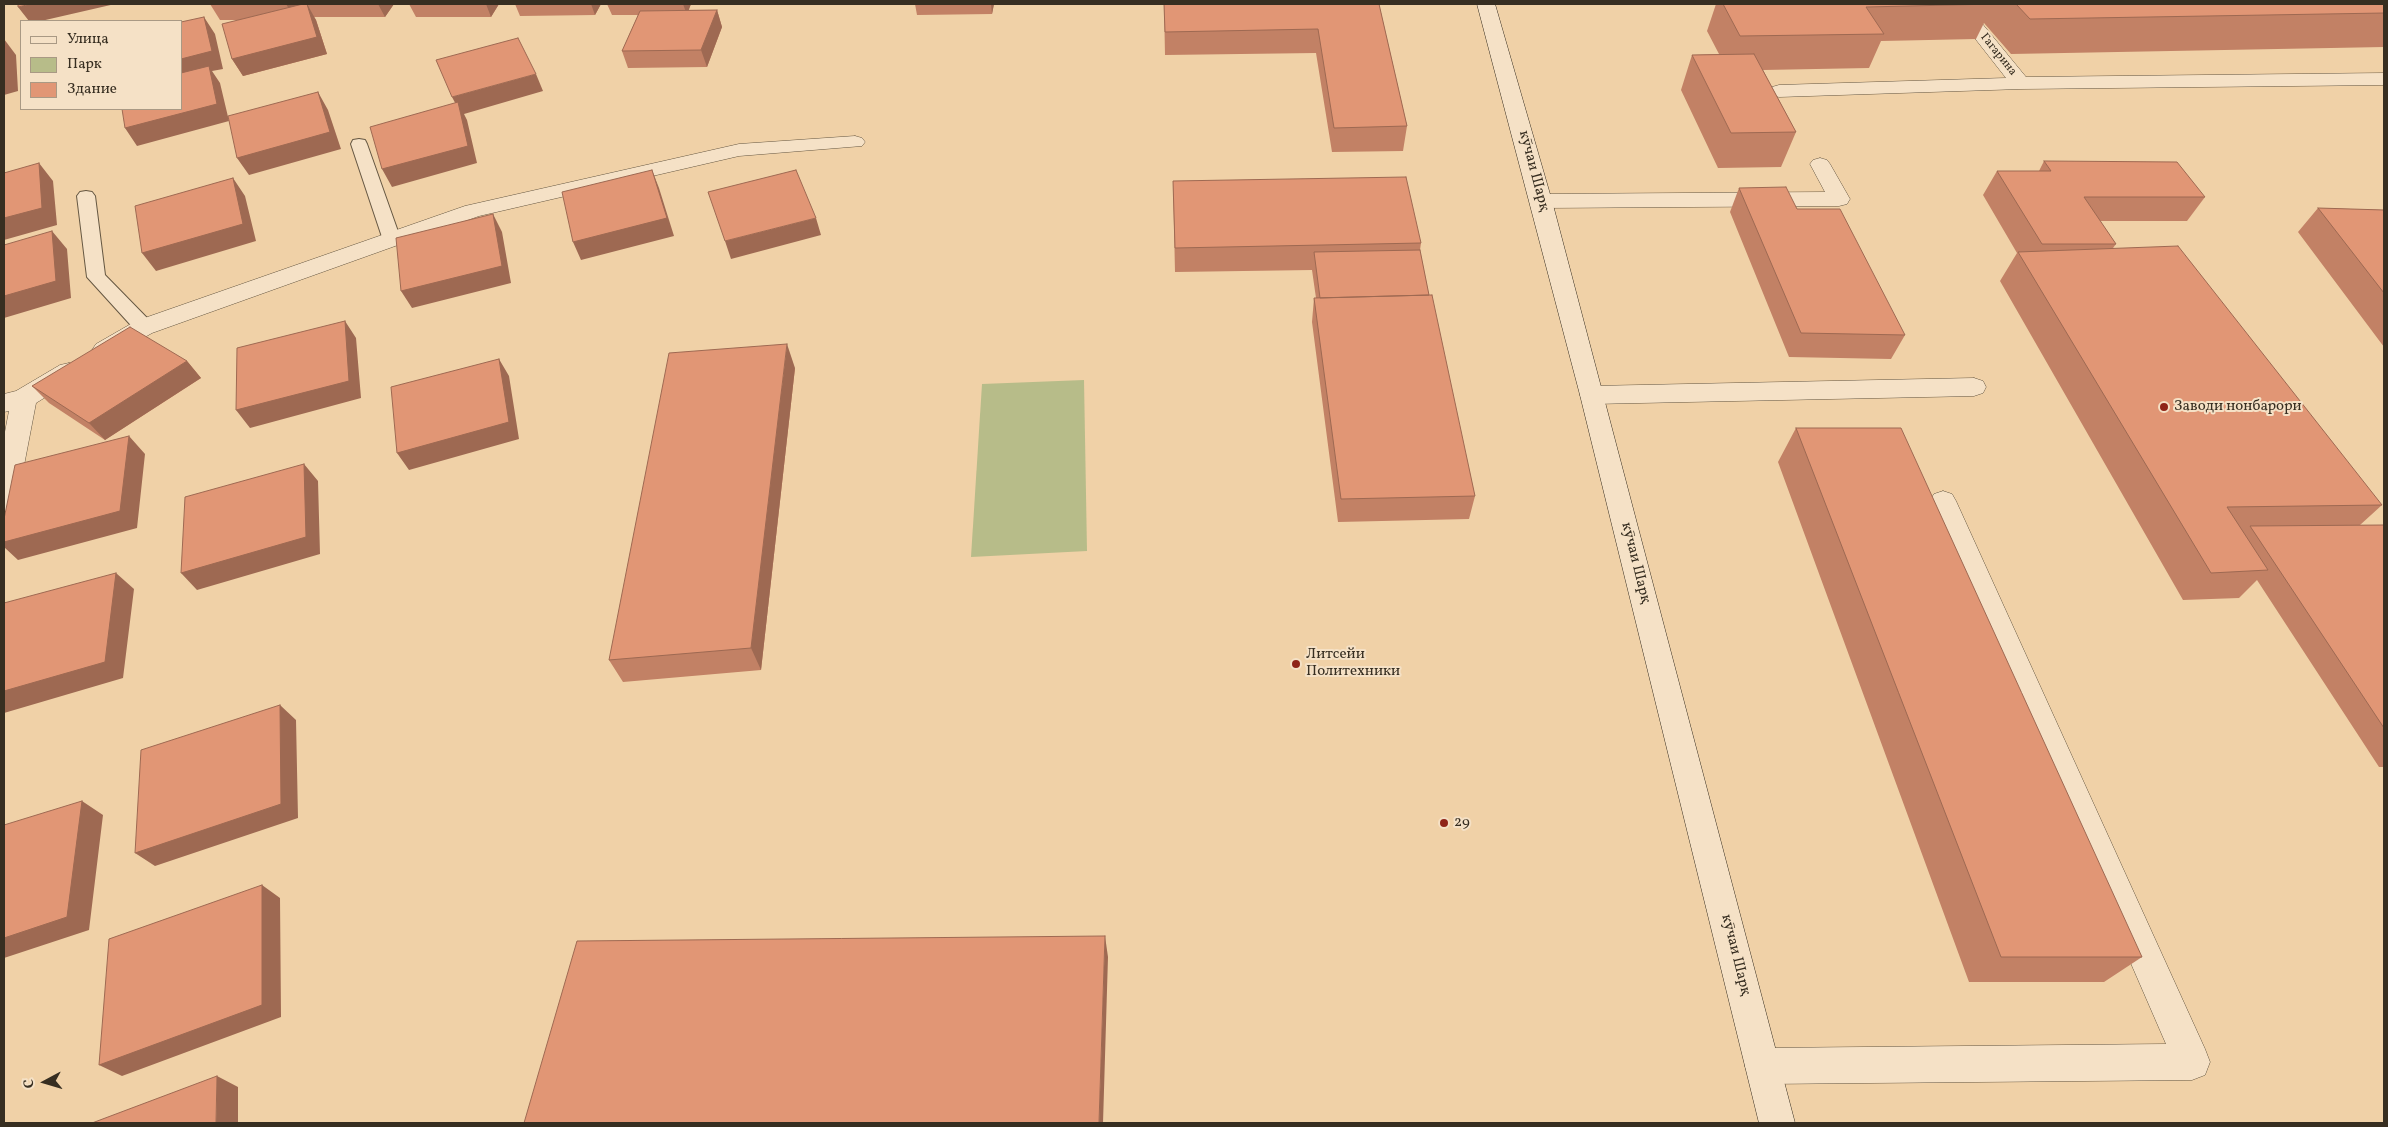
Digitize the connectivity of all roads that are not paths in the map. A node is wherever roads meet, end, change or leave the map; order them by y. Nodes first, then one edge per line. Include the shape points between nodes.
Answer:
1 (1486, 4) edge
2 (1957, 4) edge
3 (2384, 79) edge
4 (2021, 83) junction
5 (1779, 91) dead end
6 (856, 142) dead end
7 (359, 144) dead end
8 (1820, 164) dead end
9 (86, 196) dead end
10 (1541, 201) junction
11 (392, 240) junction
12 (144, 327) junction
13 (1974, 387) dead end
14 (1592, 395) junction
15 (14, 400) edge
16 (1943, 501) dead end
17 (4, 502) edge
18 (1763, 1066) junction
19 (1777, 1123) edge

1 - 10 street, кӯчаи Шарқ
2 - 4 street, Гагарина
3 - 4 street
4 - 5 street
6 - 11 street via 739,150 473,210
7 - 11 lane
8 - 10 street via 1839,199
9 - 12 lane via 96,277
10 - 14 street, кӯчаи Шарқ
11 - 12 street
12 - 15 street
13 - 14 street
14 - 18 street, кӯчаи Шарқ
15 - 17 street
16 - 18 street via 2192,1062
18 - 19 street, кӯчаи Шарқ

